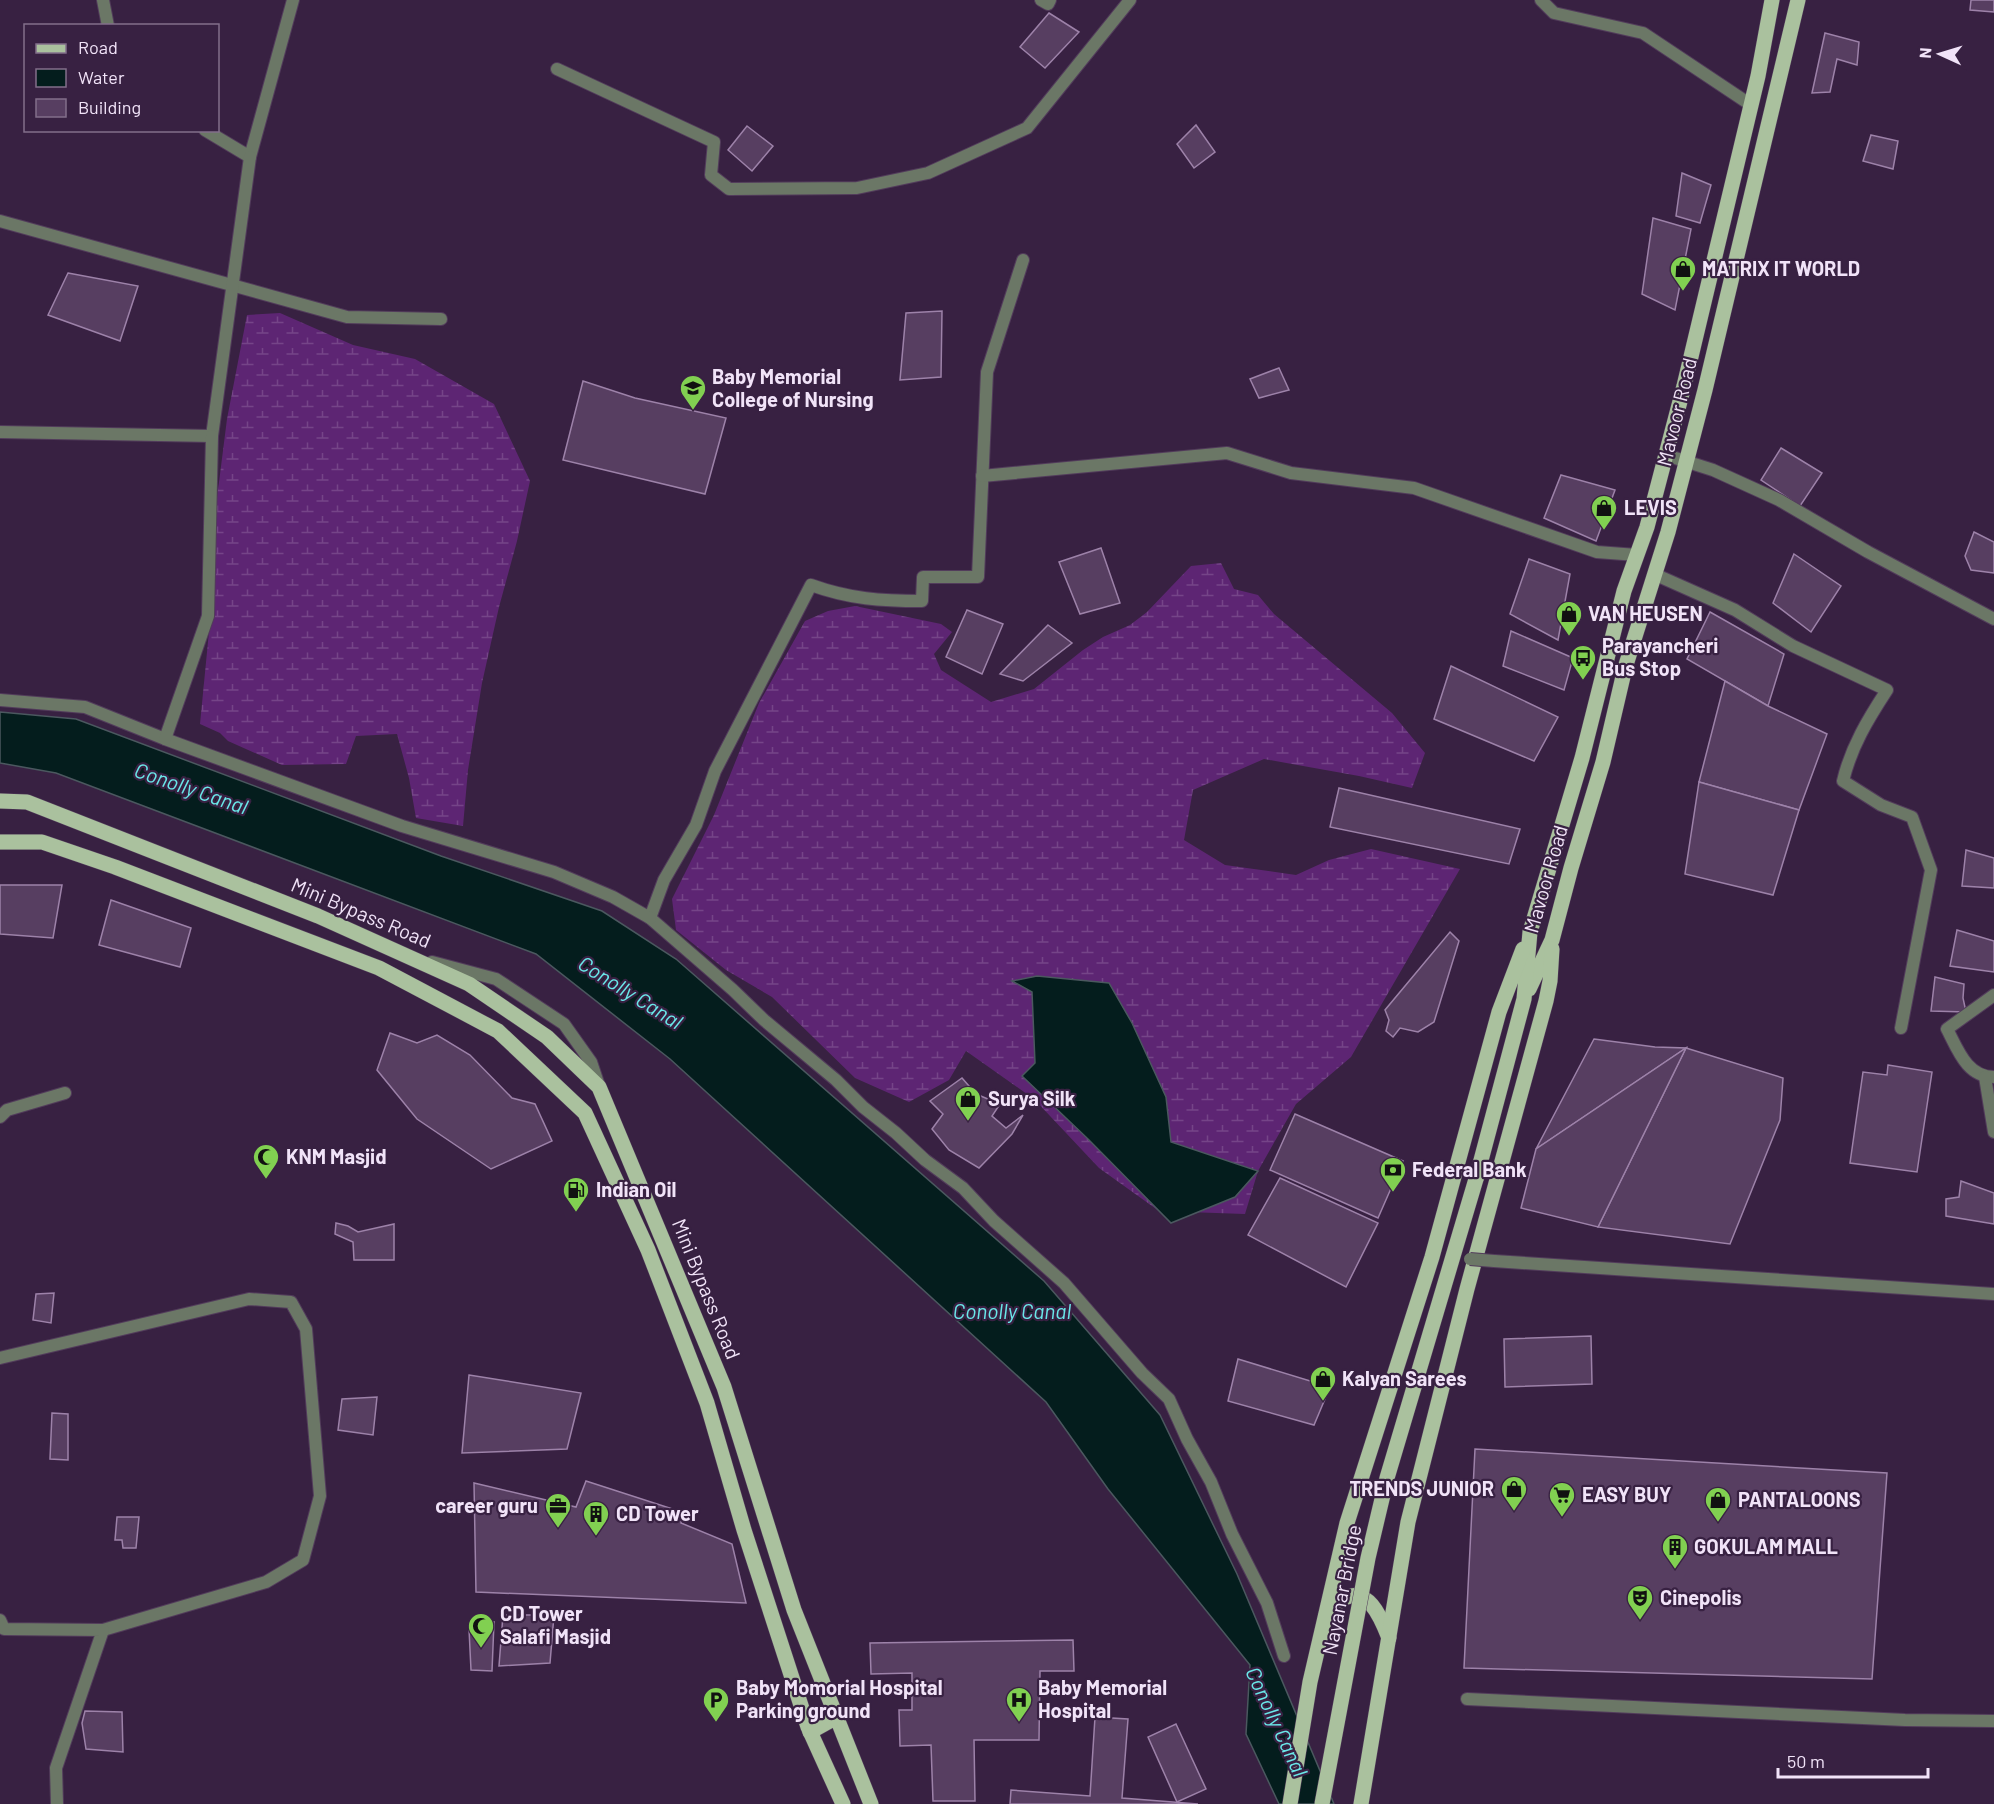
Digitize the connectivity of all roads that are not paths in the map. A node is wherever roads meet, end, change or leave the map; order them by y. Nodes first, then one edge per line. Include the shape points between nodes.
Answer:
1 (103, 0) edge
2 (293, 0) edge
3 (1041, 0) edge
4 (1050, 0) edge
5 (1131, 0) edge
6 (1541, 0) edge
7 (1772, 0) edge
8 (1798, 0) edge
9 (108, 24) edge
10 (557, 69) dead end
11 (1751, 105) junction
12 (208, 132) edge
13 (250, 157) junction
14 (0, 221) edge
15 (1023, 260) dead end
16 (232, 287) junction
17 (441, 319) dead end
18 (0, 432) edge
19 (212, 436) junction
20 (1666, 455) junction
21 (1686, 461) junction
22 (982, 476) junction
23 (1637, 555) junction
24 (1654, 573) junction
25 (1994, 619) edge
26 (0, 700) edge
27 (165, 740) junction
28 (0, 801) edge
29 (0, 842) edge
30 (650, 918) junction
31 (1530, 932) junction
32 (1552, 940) junction
33 (402, 954) junction
34 (1994, 995) edge
35 (1524, 999) junction
36 (1901, 1028) dead end
37 (1989, 1077) edge
38 (599, 1087) junction
39 (65, 1093) dead end
40 (0, 1117) edge
41 (1994, 1132) edge
42 (1476, 1179) joint
43 (638, 1181) junction
44 (620, 1190) junction
45 (1466, 1259) dead end
46 (1994, 1294) edge
47 (0, 1358) edge
48 (1325, 1616) junction
49 (0, 1620) edge
50 (103, 1629) junction
51 (1389, 1638) junction
52 (1284, 1656) dead end
53 (1467, 1699) dead end
54 (837, 1717) junction
55 (1994, 1721) edge
56 (810, 1732) junction
57 (57, 1804) edge
58 (843, 1804) edge
59 (872, 1804) edge
60 (1290, 1804) edge
61 (1322, 1804) edge
62 (1361, 1804) edge

1 - 9 street
2 - 13 street
3 - 4 street via 1048,4
5 - 10 street via 1027,128 928,173 857,189 729,189 711,175 714,142
6 - 11 street via 1554,14 1643,33
7 - 11 main road, Mavoor Road
8 - 21 main road, Mavoor Road
11 - 20 main road, Mavoor Road
12 - 13 street
13 - 16 street
14 - 16 street
15 - 22 street via 987,372
16 - 17 street via 347,317
16 - 19 street
18 - 19 street
19 - 27 street via 208,616
20 - 21 street
20 - 23 main road, Mavoor Road
21 - 24 main road, Mavoor Road
21 - 25 street via 1779,500
22 - 23 street via 1227,453 1291,473 1414,488 1597,552
22 - 30 street via 978,577 923,577 922,601 840,596 810,585 715,771 696,825 664,880
23 - 31 main road, Mavoor Road
24 - 32 main road, Mavoor Road
24 - 36 street via 1735,610 1793,646 1887,690 1862,729 1843,781 1881,805 1912,817 1931,870
26 - 27 street via 85,707
27 - 30 street via 402,826 554,873 613,897
28 - 33 main road, Mini Bypass Road via 27,802 318,916
29 - 44 main road, Mini Bypass Road via 42,842 137,876 379,968 498,1031 585,1113
30 - 52 street via 863,1107 963,1188 1064,1283 1169,1400 1267,1603
31 - 35 main road, Mavoor Road
31 - 48 main road via 1499,1012 1432,1257 1347,1523
32 - 35 main road, Mavoor Road
32 - 51 main road via 1546,1001 1411,1510
33 - 38 main road, Mini Bypass Road via 469,984 547,1037
33 - 38 street via 496,979 564,1024 591,1062
34 - 37 street via 1947,1029 1966,1065
35 - 42 main road, Mavoor Road
37 - 41 street
38 - 43 main road, Mini Bypass Road
39 - 40 street via 7,1110
42 - 61 main road, Nayanar Bridge, bridge via 1387,1478
43 - 44 main road
43 - 54 main road, Mini Bypass Road via 724,1387 794,1610
44 - 56 main road, Mini Bypass Road via 648,1250 707,1403
45 - 46 street, bridge
47 - 50 street via 249,1299 291,1302 306,1329 320,1496 303,1560 266,1582
48 - 51 main road via 1341,1600 1359,1596 1372,1603
48 - 60 main road
49 - 50 street via 4,1629
50 - 57 street via 56,1768
51 - 62 main road
53 - 55 street
54 - 56 main road
54 - 59 main road, Mini Bypass Road
56 - 58 main road, Mini Bypass Road

